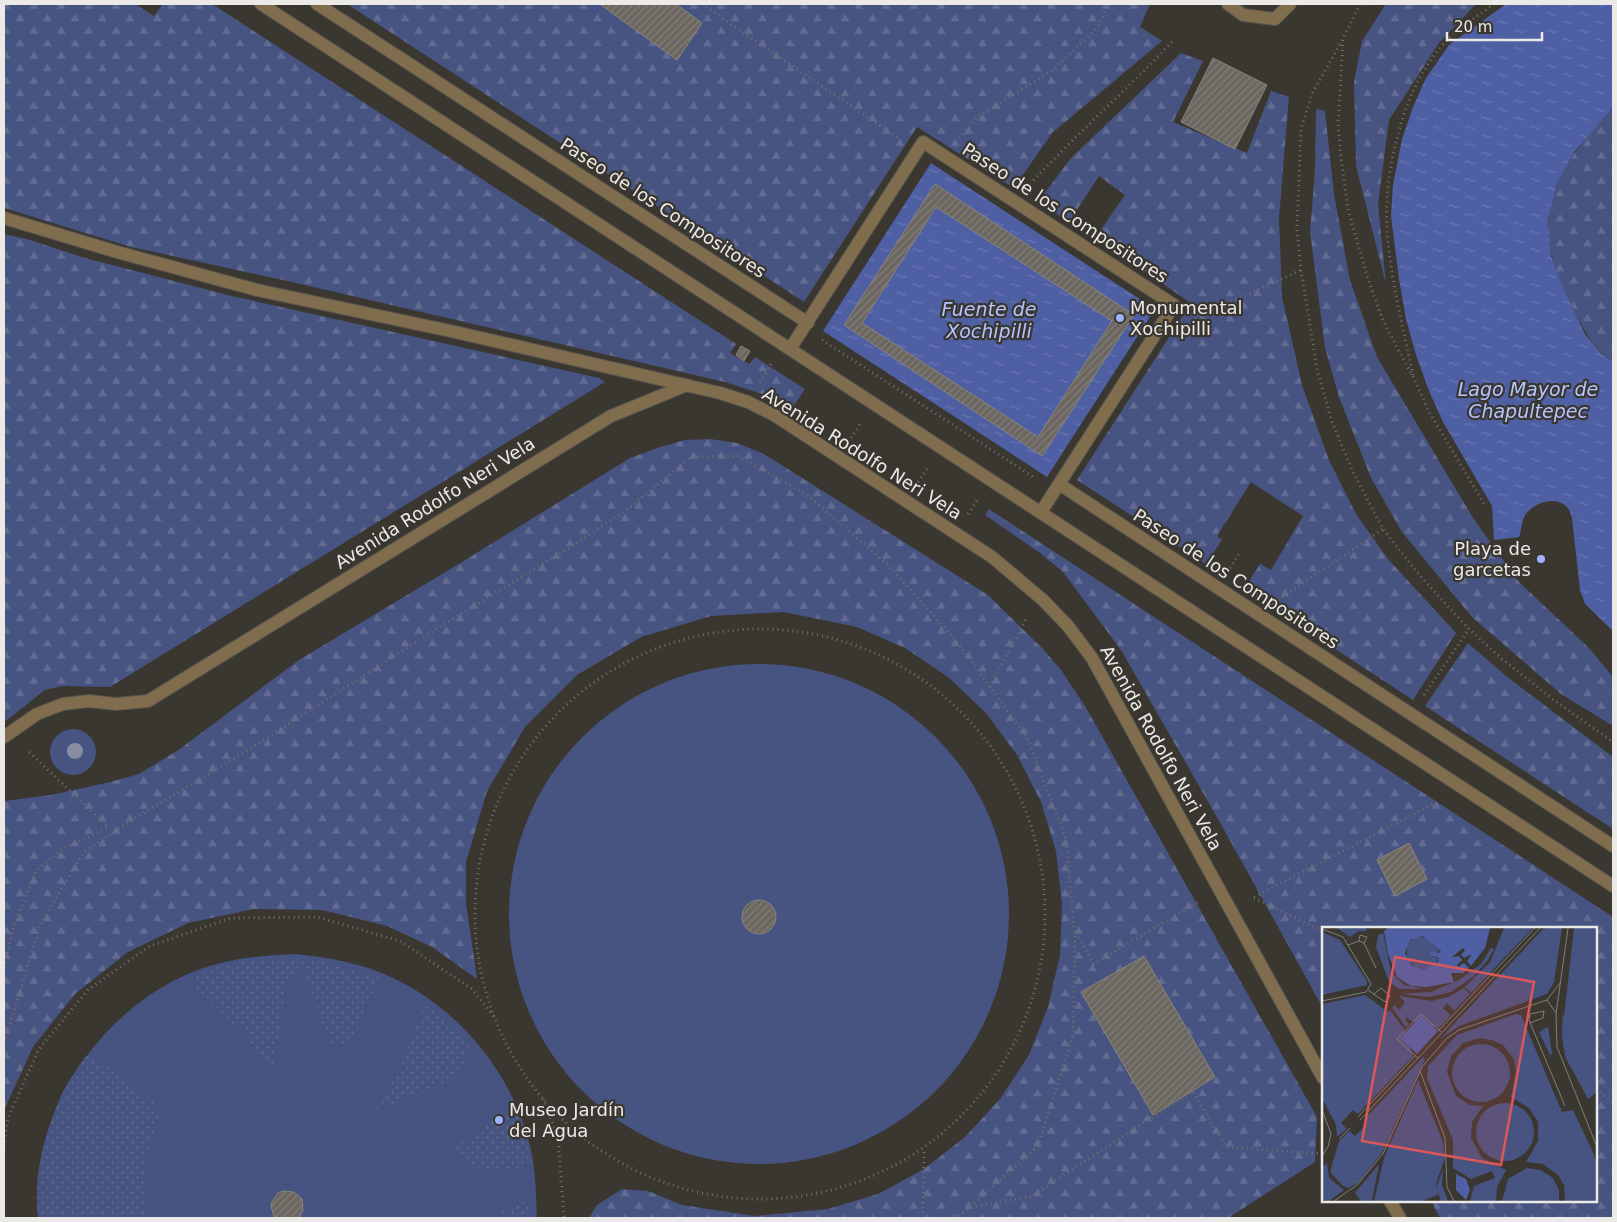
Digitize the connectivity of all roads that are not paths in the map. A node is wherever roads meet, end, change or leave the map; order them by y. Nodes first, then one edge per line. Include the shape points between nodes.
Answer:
1 (261, 4) edge
2 (317, 4) edge
3 (1228, 4) edge
4 (1290, 4) edge
5 (4, 218) edge
6 (806, 326) junction
7 (786, 347) junction
8 (687, 385) junction
9 (1057, 488) junction
10 (1041, 512) junction
11 (7, 735) edge
12 (1613, 846) edge
13 (1613, 886) edge
14 (1322, 1076) edge
15 (1391, 1202) edge
16 (1400, 1218) edge

1 - 7 street
2 - 6 street, Paseo de los Compositores
3 - 4 street via 1243,15 1275,19
5 - 8 street via 257,290
6 - 7 street
6 - 9 street, Paseo de los Compositores via 923,142 1174,305
7 - 10 street
8 - 11 street, Avenida Rodolfo Neri Vela via 611,416 148,701 63,704 37,714
8 - 14 street, Avenida Rodolfo Neri Vela via 748,402 774,415 992,557 1068,626 1113,694
9 - 10 street
9 - 12 street, Paseo de los Compositores
10 - 13 street
15 - 16 street

